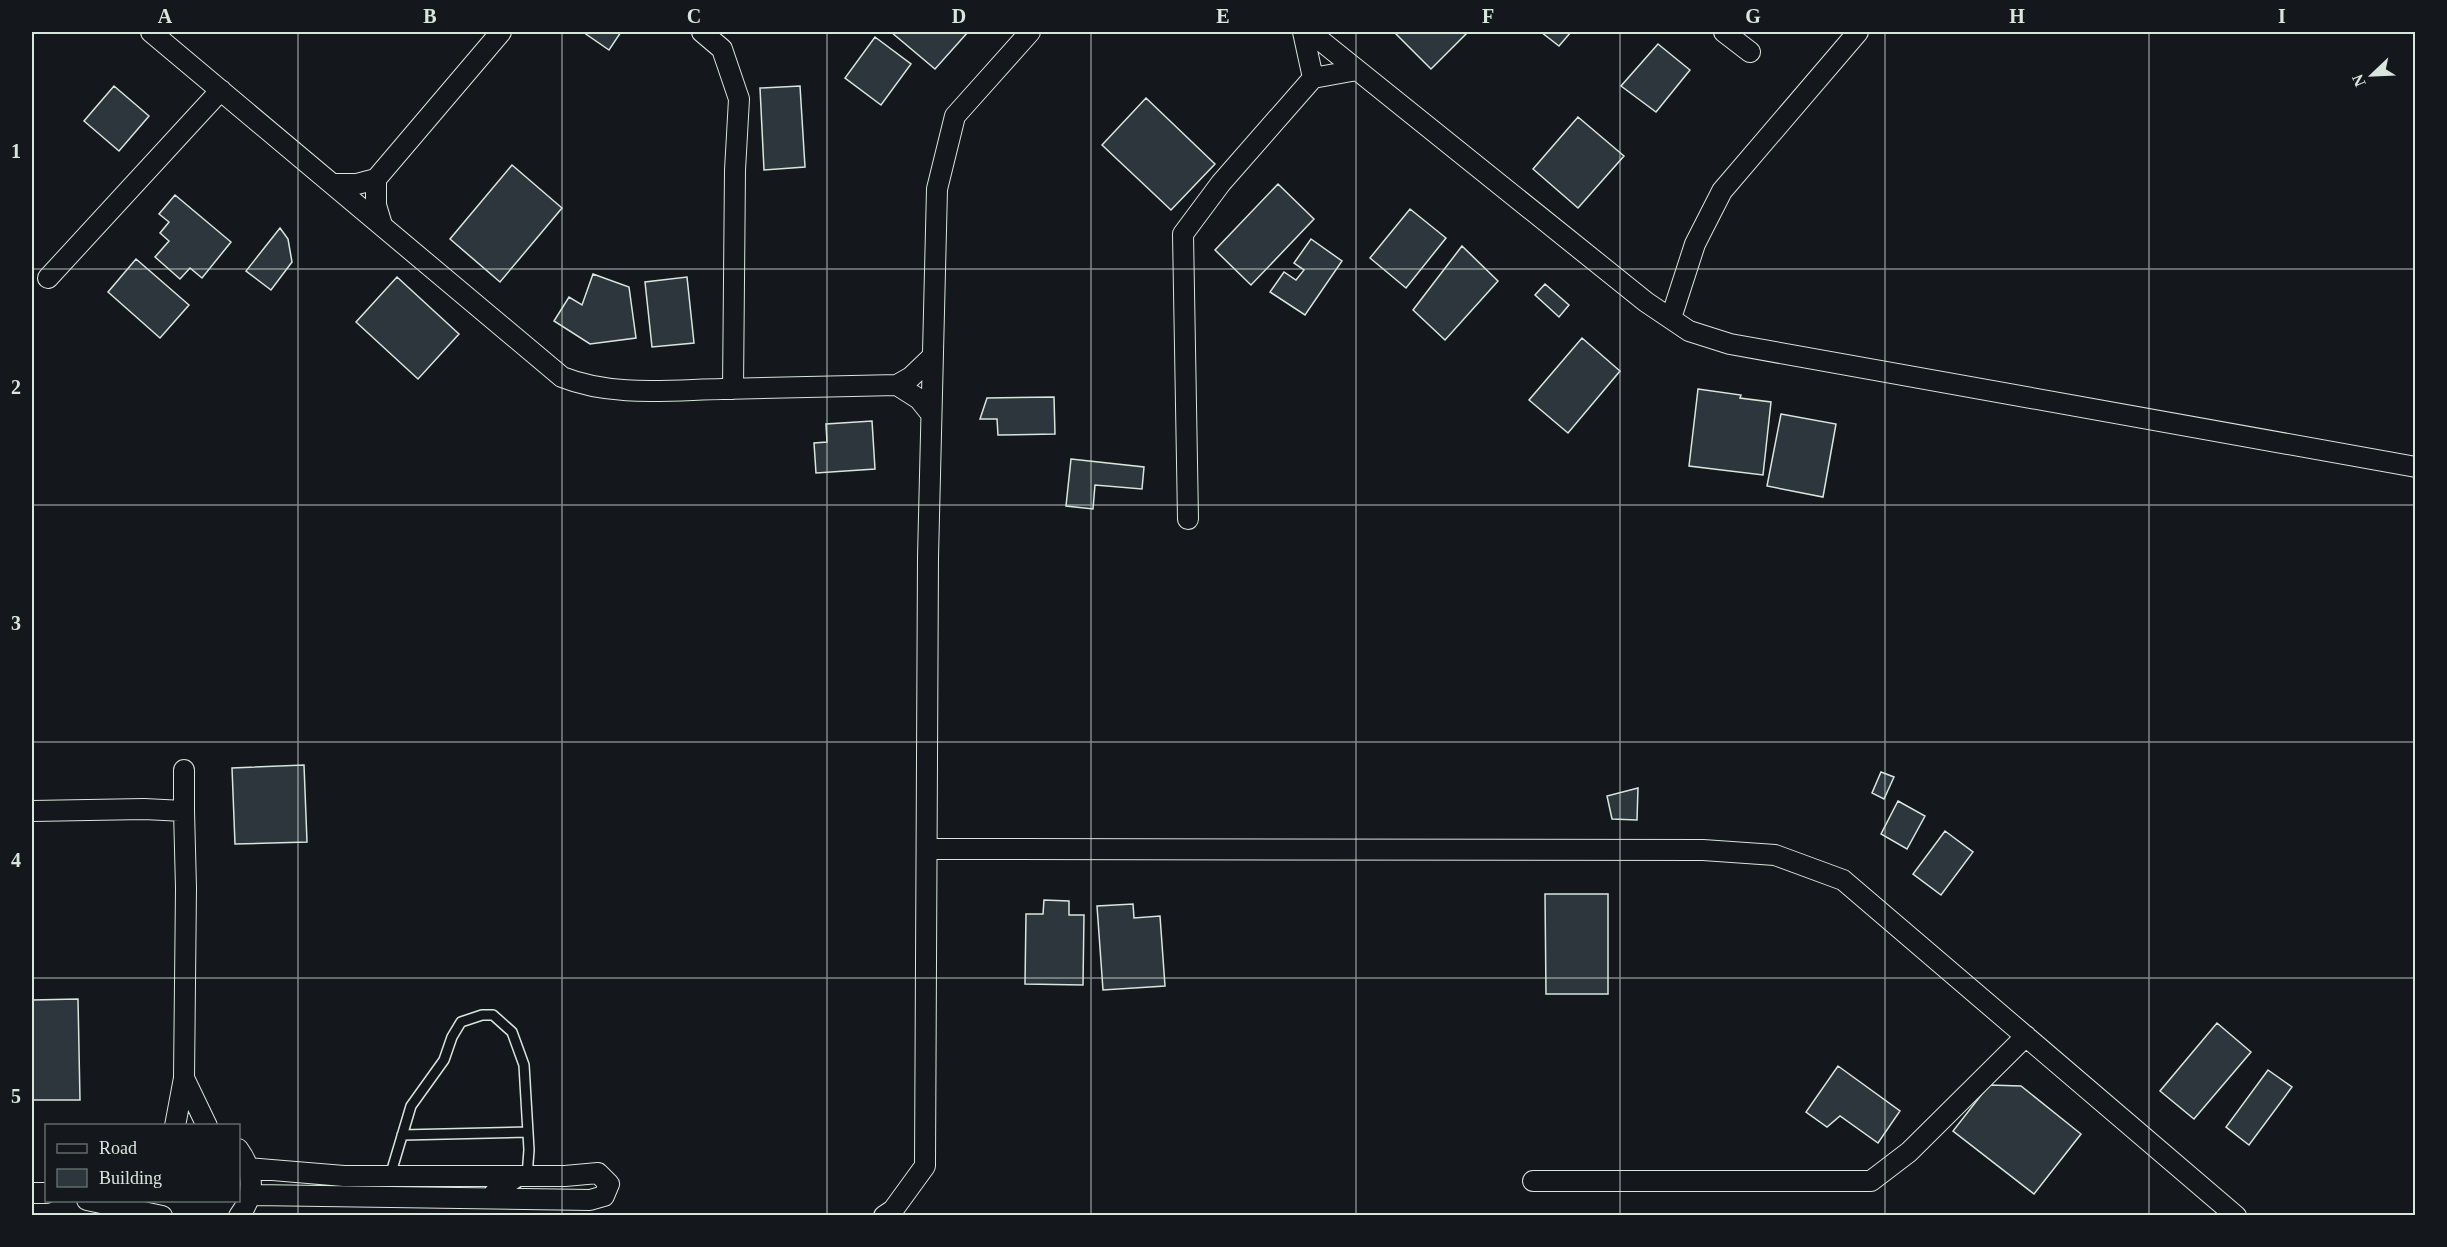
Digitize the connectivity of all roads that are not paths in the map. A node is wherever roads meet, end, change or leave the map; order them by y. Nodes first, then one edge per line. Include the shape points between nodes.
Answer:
1 (151, 32) edge
2 (501, 32) edge
3 (702, 32) edge
4 (1030, 32) edge
5 (1303, 32) edge
6 (1310, 32) edge
7 (1724, 32) edge
8 (1858, 32) edge
9 (1750, 52) dead end
10 (1357, 70) junction
11 (1313, 78) junction
12 (221, 90) junction
13 (376, 179) junction
14 (333, 184) junction
15 (382, 225) junction
16 (48, 278) dead end
17 (1671, 318) junction
18 (933, 357) junction
19 (897, 385) junction
20 (733, 389) junction
21 (931, 414) junction
22 (2415, 467) edge
23 (1188, 519) dead end
24 (184, 771) dead end
25 (32, 811) edge
26 (184, 811) junction
27 (927, 849) junction
28 (2026, 1036) junction
29 (184, 1078) junction
30 (175, 1124) edge
31 (207, 1124) edge
32 (527, 1132) junction
33 (402, 1135) junction
34 (240, 1152) edge
35 (249, 1168) junction
36 (390, 1176) junction
37 (527, 1176) junction
38 (1533, 1181) dead end
39 (250, 1195) junction
40 (434, 1198) junction
41 (497, 1199) junction
42 (97, 1202) edge
43 (161, 1202) edge
44 (162, 1215) edge
45 (169, 1215) edge
46 (239, 1215) edge
47 (517, 1215) edge
48 (884, 1215) edge
49 (2236, 1215) edge

1 - 12 street
2 - 13 street
3 - 20 street via 722,49 739,99
4 - 18 street via 955,116 937,189
5 - 11 street
6 - 10 street
7 - 9 street
8 - 17 street via 1722,191 1695,244
10 - 11 street
10 - 17 street
11 - 23 street via 1221,183 1183,234
12 - 14 street
12 - 16 street
13 - 14 street
13 - 15 street via 376,205
14 - 15 street
15 - 20 street via 562,377 629,390
17 - 22 street via 1689,331 1730,344
18 - 19 street
18 - 21 street
19 - 20 street
19 - 21 street via 919,399
21 - 27 street
24 - 26 street
25 - 26 street
26 - 29 street
27 - 28 street via 1703,850 1775,855 1843,880
27 - 48 street via 925,1166 893,1210
28 - 38 street via 1909,1152 1871,1181
28 - 49 street
29 - 30 street
29 - 31 street
32 - 33 lane
32 - 33 lane via 524,1065 512,1032 493,1015 482,1015 461,1023 444,1060 411,1106
32 - 37 lane
33 - 36 lane
34 - 35 street
35 - 36 street
35 - 39 street
36 - 37 street
37 - 40 lane via 499,1189
37 - 41 street via 598,1173 609,1184 604,1196 590,1200
39 - 40 street
39 - 46 street
40 - 41 street
41 - 47 street
42 - 44 street
43 - 45 street

